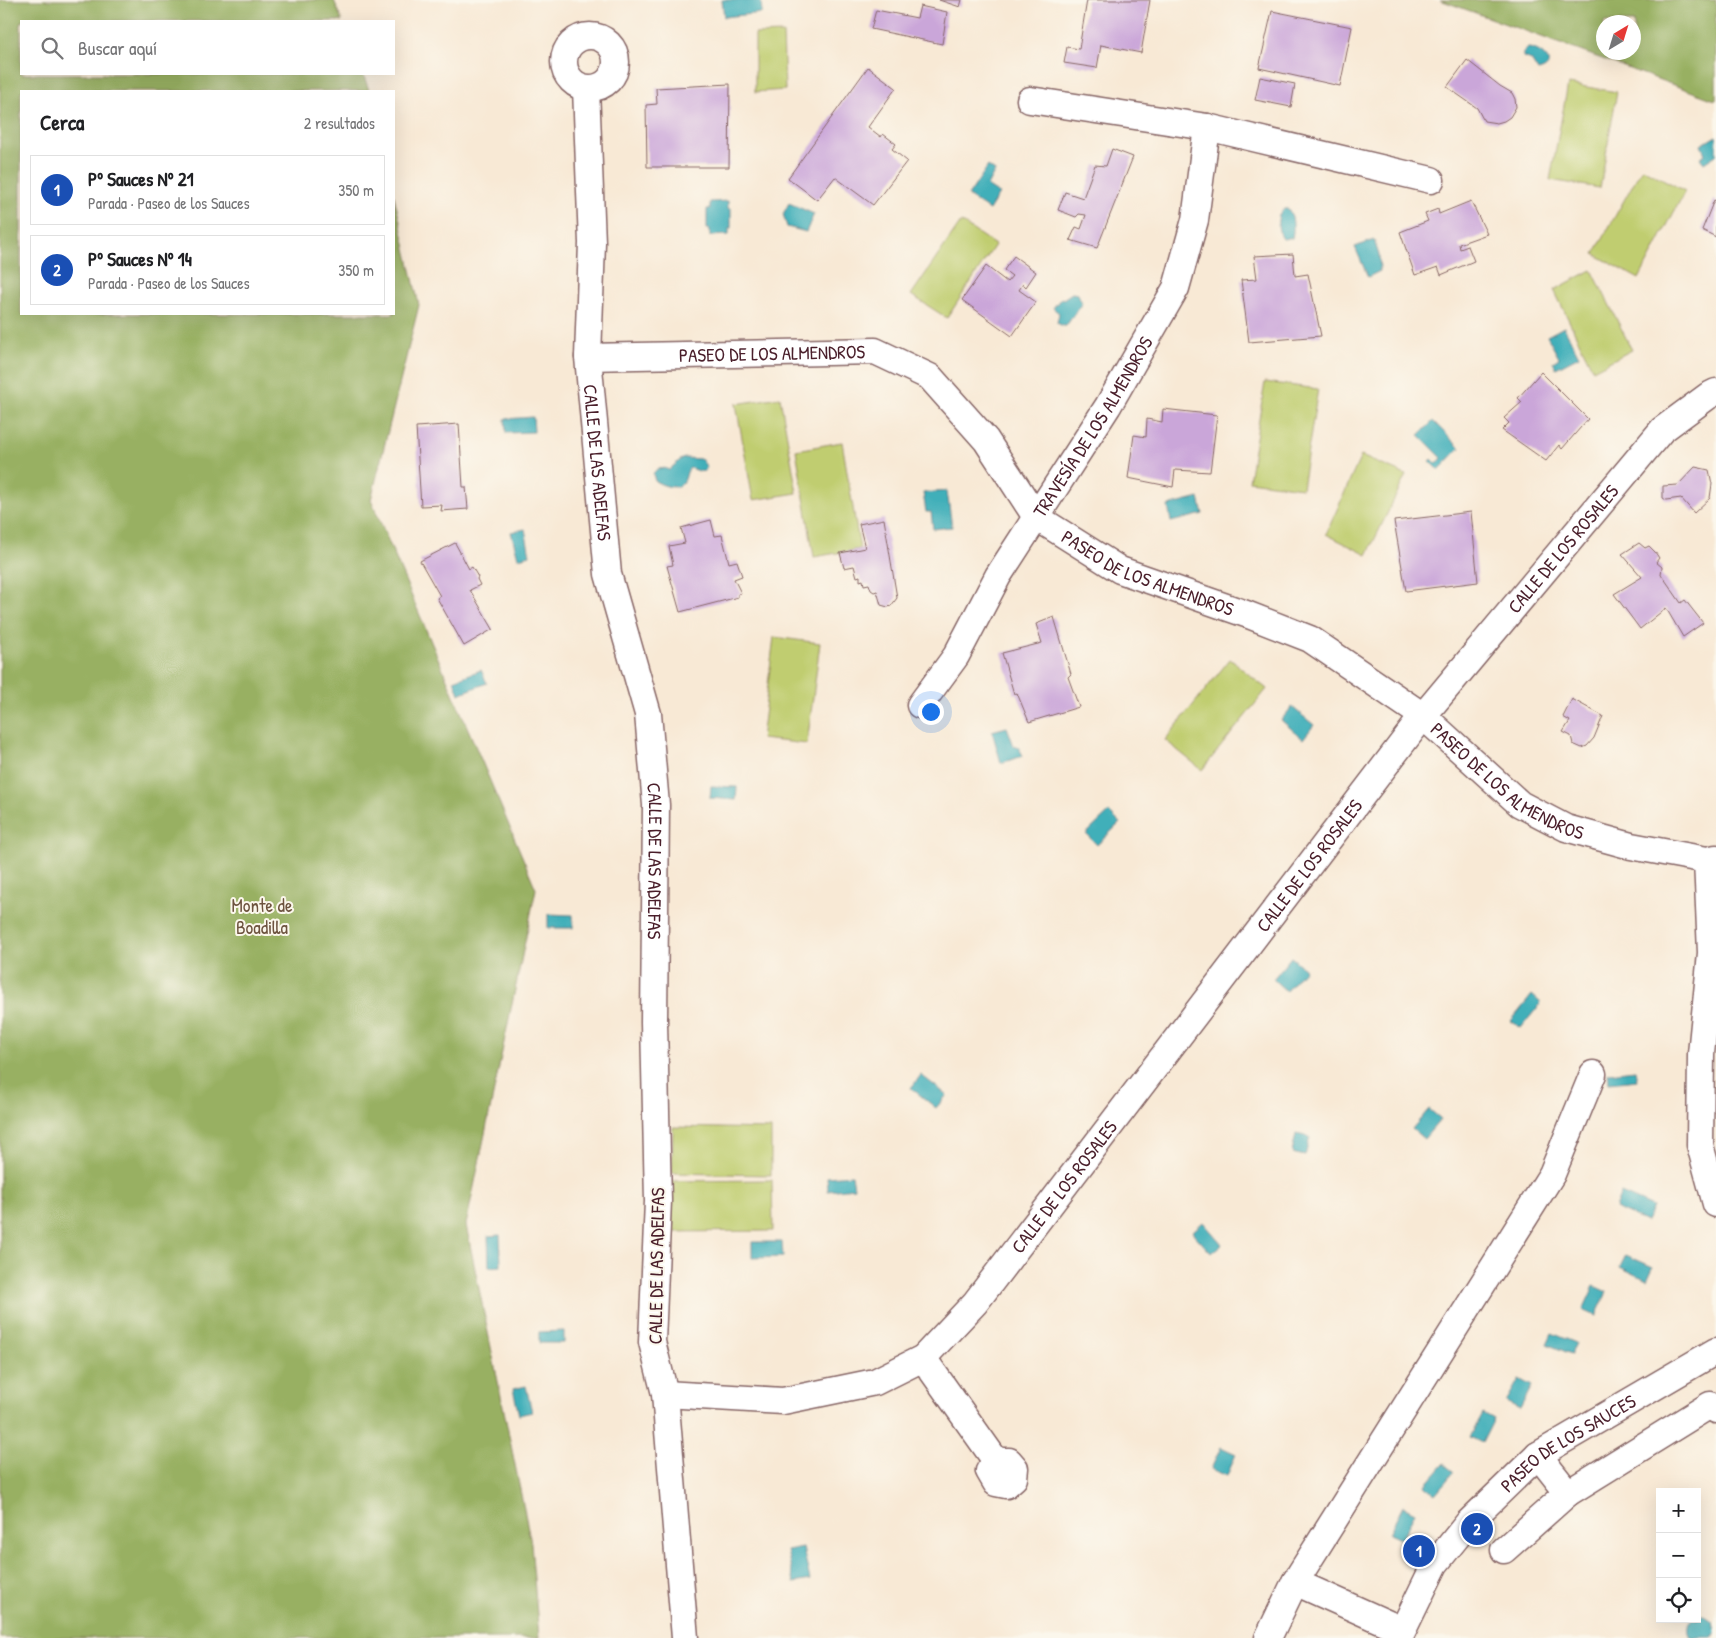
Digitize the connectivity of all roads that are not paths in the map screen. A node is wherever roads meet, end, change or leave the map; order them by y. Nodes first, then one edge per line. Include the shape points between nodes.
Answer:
1 (586, 88) dead end
2 (1030, 100) dead end
3 (1207, 126) junction
4 (1430, 180) dead end
5 (588, 357) junction
6 (1716, 392) edge
7 (1036, 517) junction
8 (920, 705) dead end
9 (1423, 716) junction
10 (1711, 859) edge
11 (1708, 1054) edge
12 (1593, 1074) dead end
13 (1716, 1204) edge
14 (1716, 1352) edge
15 (923, 1358) junction
16 (665, 1394) junction
17 (1716, 1410) edge
18 (1538, 1455) junction
19 (996, 1461) dead end
20 (1568, 1494) junction
21 (1504, 1550) dead end
22 (1295, 1582) junction
23 (1401, 1634) edge
24 (685, 1638) edge
25 (1268, 1638) edge

1 - 5 street, CALLE DE LAS ADELFAS via 592,243
2 - 3 street
3 - 4 street
3 - 7 street, TRAVESÍA DE LOS ALMENDROS via 1195,220 1176,288 1108,406
5 - 7 street, PASEO DE LOS ALMENDROS via 875,352 930,377 986,440
5 - 16 street, CALLE DE LAS ADELFAS via 608,574 648,714 656,805 654,1022 658,1201 652,1342
6 - 9 street, CALLE DE LOS ROSALES via 1662,430
7 - 8 street, TRAVESÍA DE LOS ALMENDROS via 998,576 956,656
7 - 9 street, PASEO DE LOS ALMENDROS via 1120,570 1310,638
9 - 10 street, PASEO DE LOS ALMENDROS via 1520,804 1559,825 1631,846
9 - 15 street, CALLE DE LOS ROSALES via 975,1303
10 - 11 street
11 - 13 street via 1700,1145
12 - 22 street via 1552,1174
14 - 18 street, PASEO DE LOS SAUCES
15 - 16 street, CALLE DE LOS ROSALES via 875,1382 783,1401
15 - 19 street
16 - 24 street, CALLE DE LAS ADELFAS
17 - 20 street via 1710,1405
18 - 20 street
18 - 23 street, PASEO DE LOS SAUCES via 1468,1523 1435,1564
20 - 21 street
22 - 23 street
22 - 25 street

